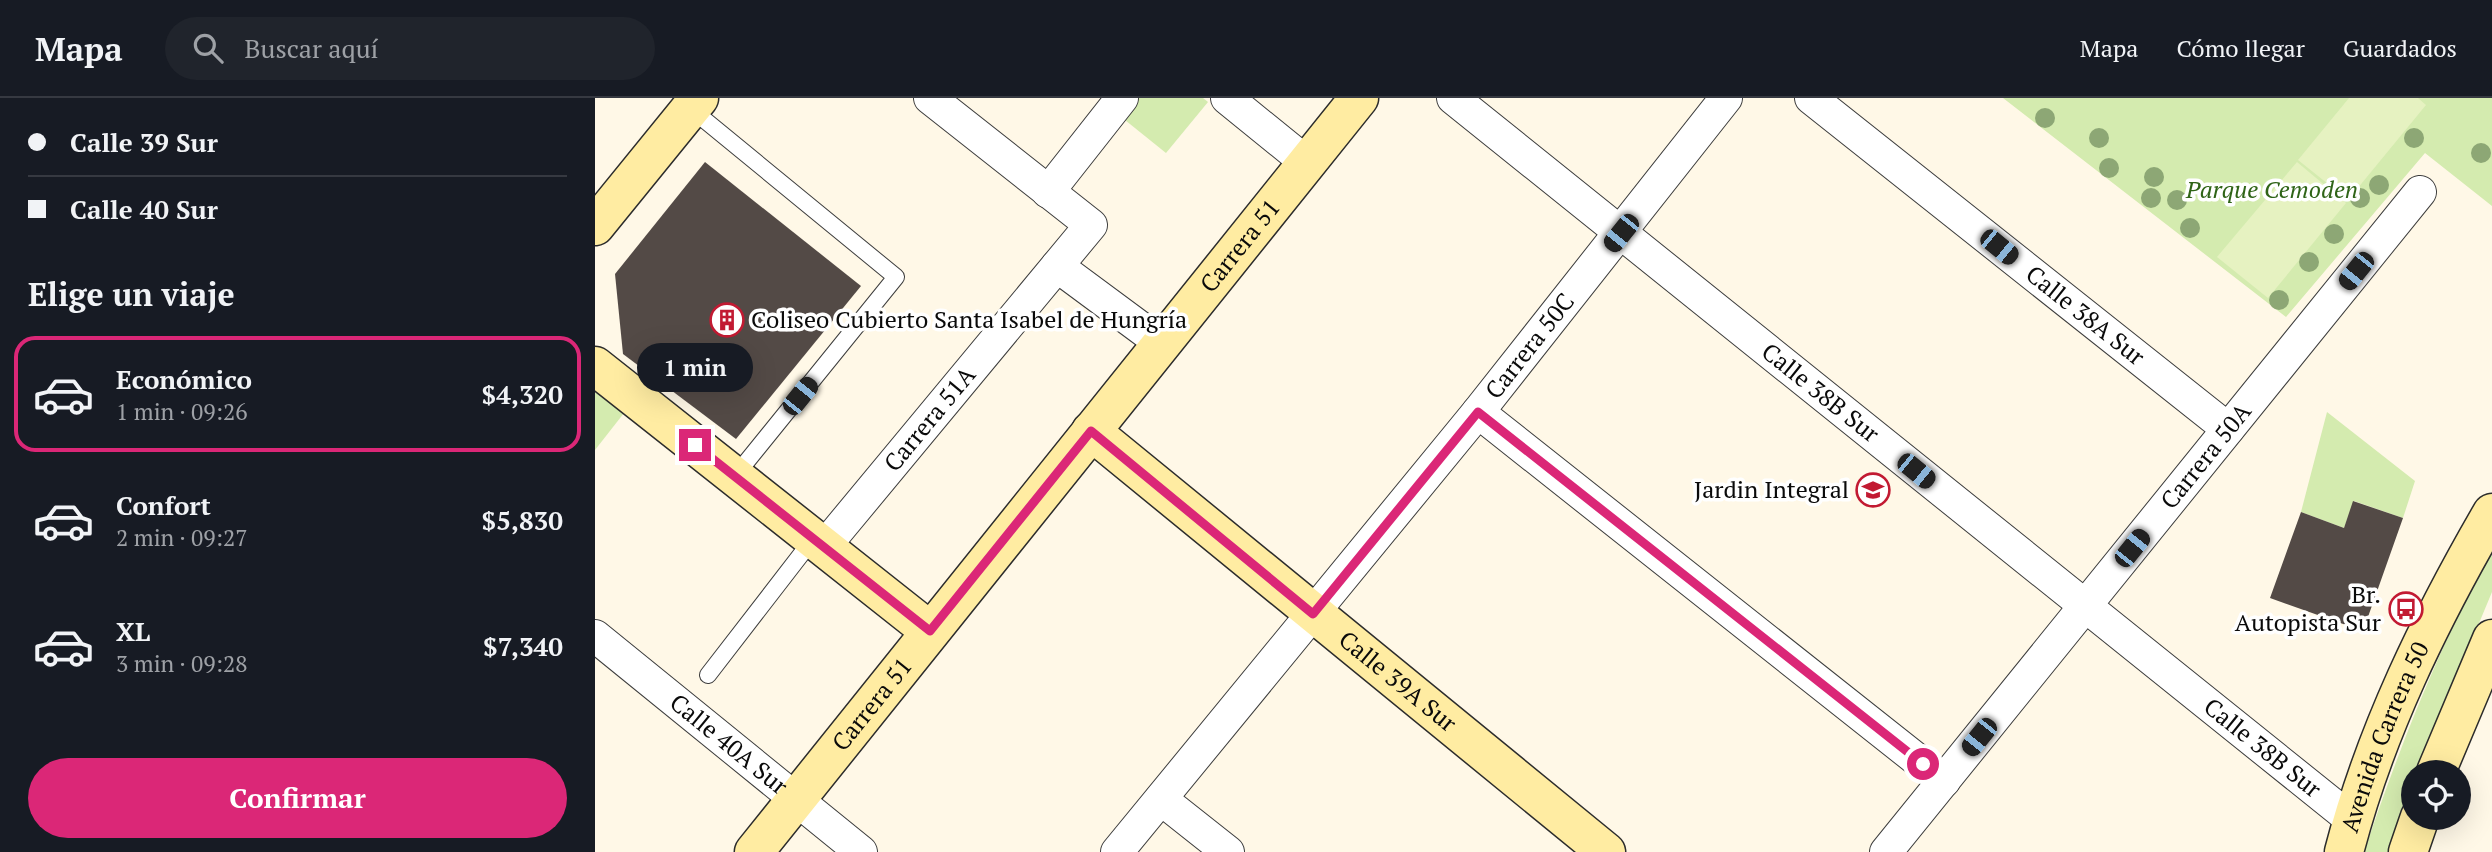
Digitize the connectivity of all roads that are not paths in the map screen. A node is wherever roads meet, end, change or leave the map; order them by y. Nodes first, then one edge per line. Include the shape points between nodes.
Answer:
1 (929, 98) edge
2 (1122, 98) edge
3 (1227, 98) edge
4 (1359, 98) edge
5 (1453, 98) edge
6 (1726, 98) edge
7 (1811, 98) edge
8 (694, 103) edge
9 (1307, 163) junction
10 (1048, 192) junction
11 (2420, 192) dead end
12 (595, 226) edge
13 (1621, 233) junction
14 (1057, 266) junction
15 (1161, 343) junction
16 (595, 366) edge
17 (1478, 412) junction
18 (2228, 429) junction
19 (1091, 431) junction
20 (735, 477) junction
21 (2492, 513) edge
22 (818, 543) junction
23 (2084, 607) junction
24 (1313, 614) junction
25 (930, 631) junction
26 (595, 636) edge
27 (2492, 639) edge
28 (708, 675) dead end
29 (2441, 760) edge
30 (1944, 781) junction
31 (796, 799) junction
32 (1161, 799) junction
33 (2416, 830) edge
34 (2348, 836) edge
35 (754, 852) edge
36 (861, 852) edge
37 (1117, 852) edge
38 (1228, 852) edge
39 (1606, 852) edge
40 (1886, 852) edge
41 (2408, 852) edge

1 - 10 street
2 - 10 street
3 - 9 street
4 - 9 street, Carrera 51
5 - 13 street, Calle 38B Sur
6 - 13 street, Carrera 50C
7 - 18 street, Calle 38A Sur
8 - 12 street
8 - 20 lane via 896,277
9 - 15 street, Carrera 51
10 - 14 street, Carrera 51A via 1091,225
11 - 18 street, Carrera 50A
13 - 17 street, Carrera 50C
13 - 23 street, Calle 38B Sur
14 - 15 street
14 - 22 street, Carrera 51A
15 - 19 street, Carrera 51
16 - 20 street
17 - 24 street, Carrera 50C
17 - 30 street
18 - 23 street, Carrera 50A
19 - 24 street, Calle 39A Sur
19 - 25 street, Carrera 51
20 - 22 street
21 - 34 street, Avenida Carrera 50 via 2404,683
22 - 25 street
22 - 28 lane
23 - 30 street, Carrera 50A
23 - 34 street, Calle 38B Sur
24 - 32 street, Carrera 50C
24 - 39 street, Calle 39A Sur
25 - 31 street, Carrera 51
26 - 31 street, Calle 40A Sur
27 - 29 street
30 - 40 street, Carrera 50A
31 - 35 street, Carrera 51
31 - 36 street, Calle 40A Sur
32 - 37 street, Carrera 50C
32 - 38 street
33 - 41 street

